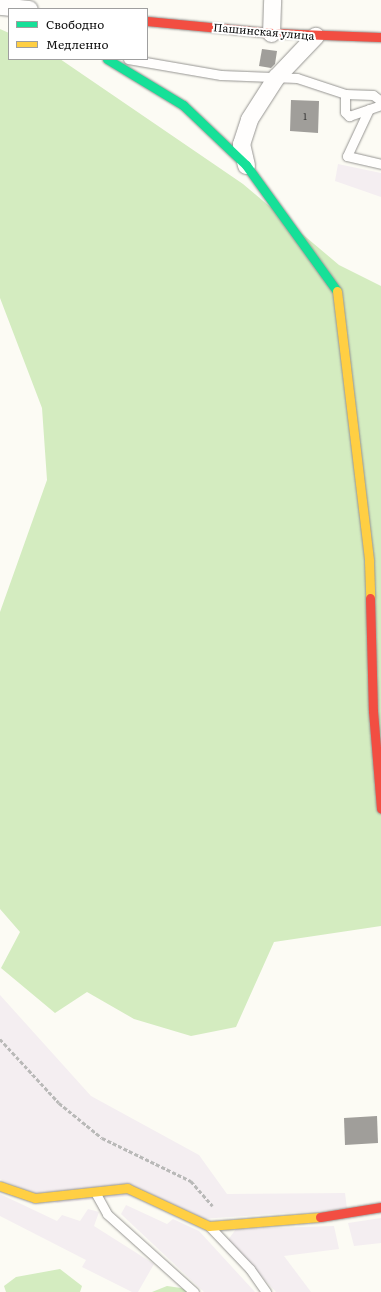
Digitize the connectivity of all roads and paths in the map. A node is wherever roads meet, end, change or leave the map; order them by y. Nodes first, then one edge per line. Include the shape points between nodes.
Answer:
1 (272, 0) edge
2 (0, 7) edge
3 (14, 8) edge
4 (148, 21) edge
5 (271, 33) junction
6 (315, 36) junction
7 (381, 37) edge
8 (109, 60) edge
9 (134, 60) edge
10 (276, 77) junction
11 (345, 94) junction
12 (381, 101) edge
13 (381, 105) edge
14 (369, 109) junction
15 (381, 164) edge
16 (246, 165) junction
17 (381, 809) edge
18 (0, 1039) edge
19 (0, 1186) edge
20 (95, 1192) junction
21 (381, 1207) edge
22 (220, 1223) junction
23 (209, 1226) junction
24 (194, 1292) edge
25 (266, 1292) edge

1 - 5 street
2 - 3 street
4 - 5 street, Пашинская улица
5 - 6 street, Пашинская улица
6 - 7 street, Пашинская улица
6 - 10 street
8 - 16 street via 183,105
9 - 10 lane via 221,75
10 - 11 lane via 298,78
10 - 16 street via 249,119 241,144
11 - 12 lane via 373,95
11 - 14 lane via 345,112 349,116
13 - 14 lane
14 - 15 lane via 347,156
16 - 17 street via 338,292 369,562 373,711
18 - 22 path via 59,1103 102,1138 191,1181 210,1201
19 - 20 street via 35,1198
20 - 23 street via 127,1188
20 - 24 lane via 107,1214
21 - 22 street via 302,1220
22 - 23 street
23 - 25 lane via 250,1269

